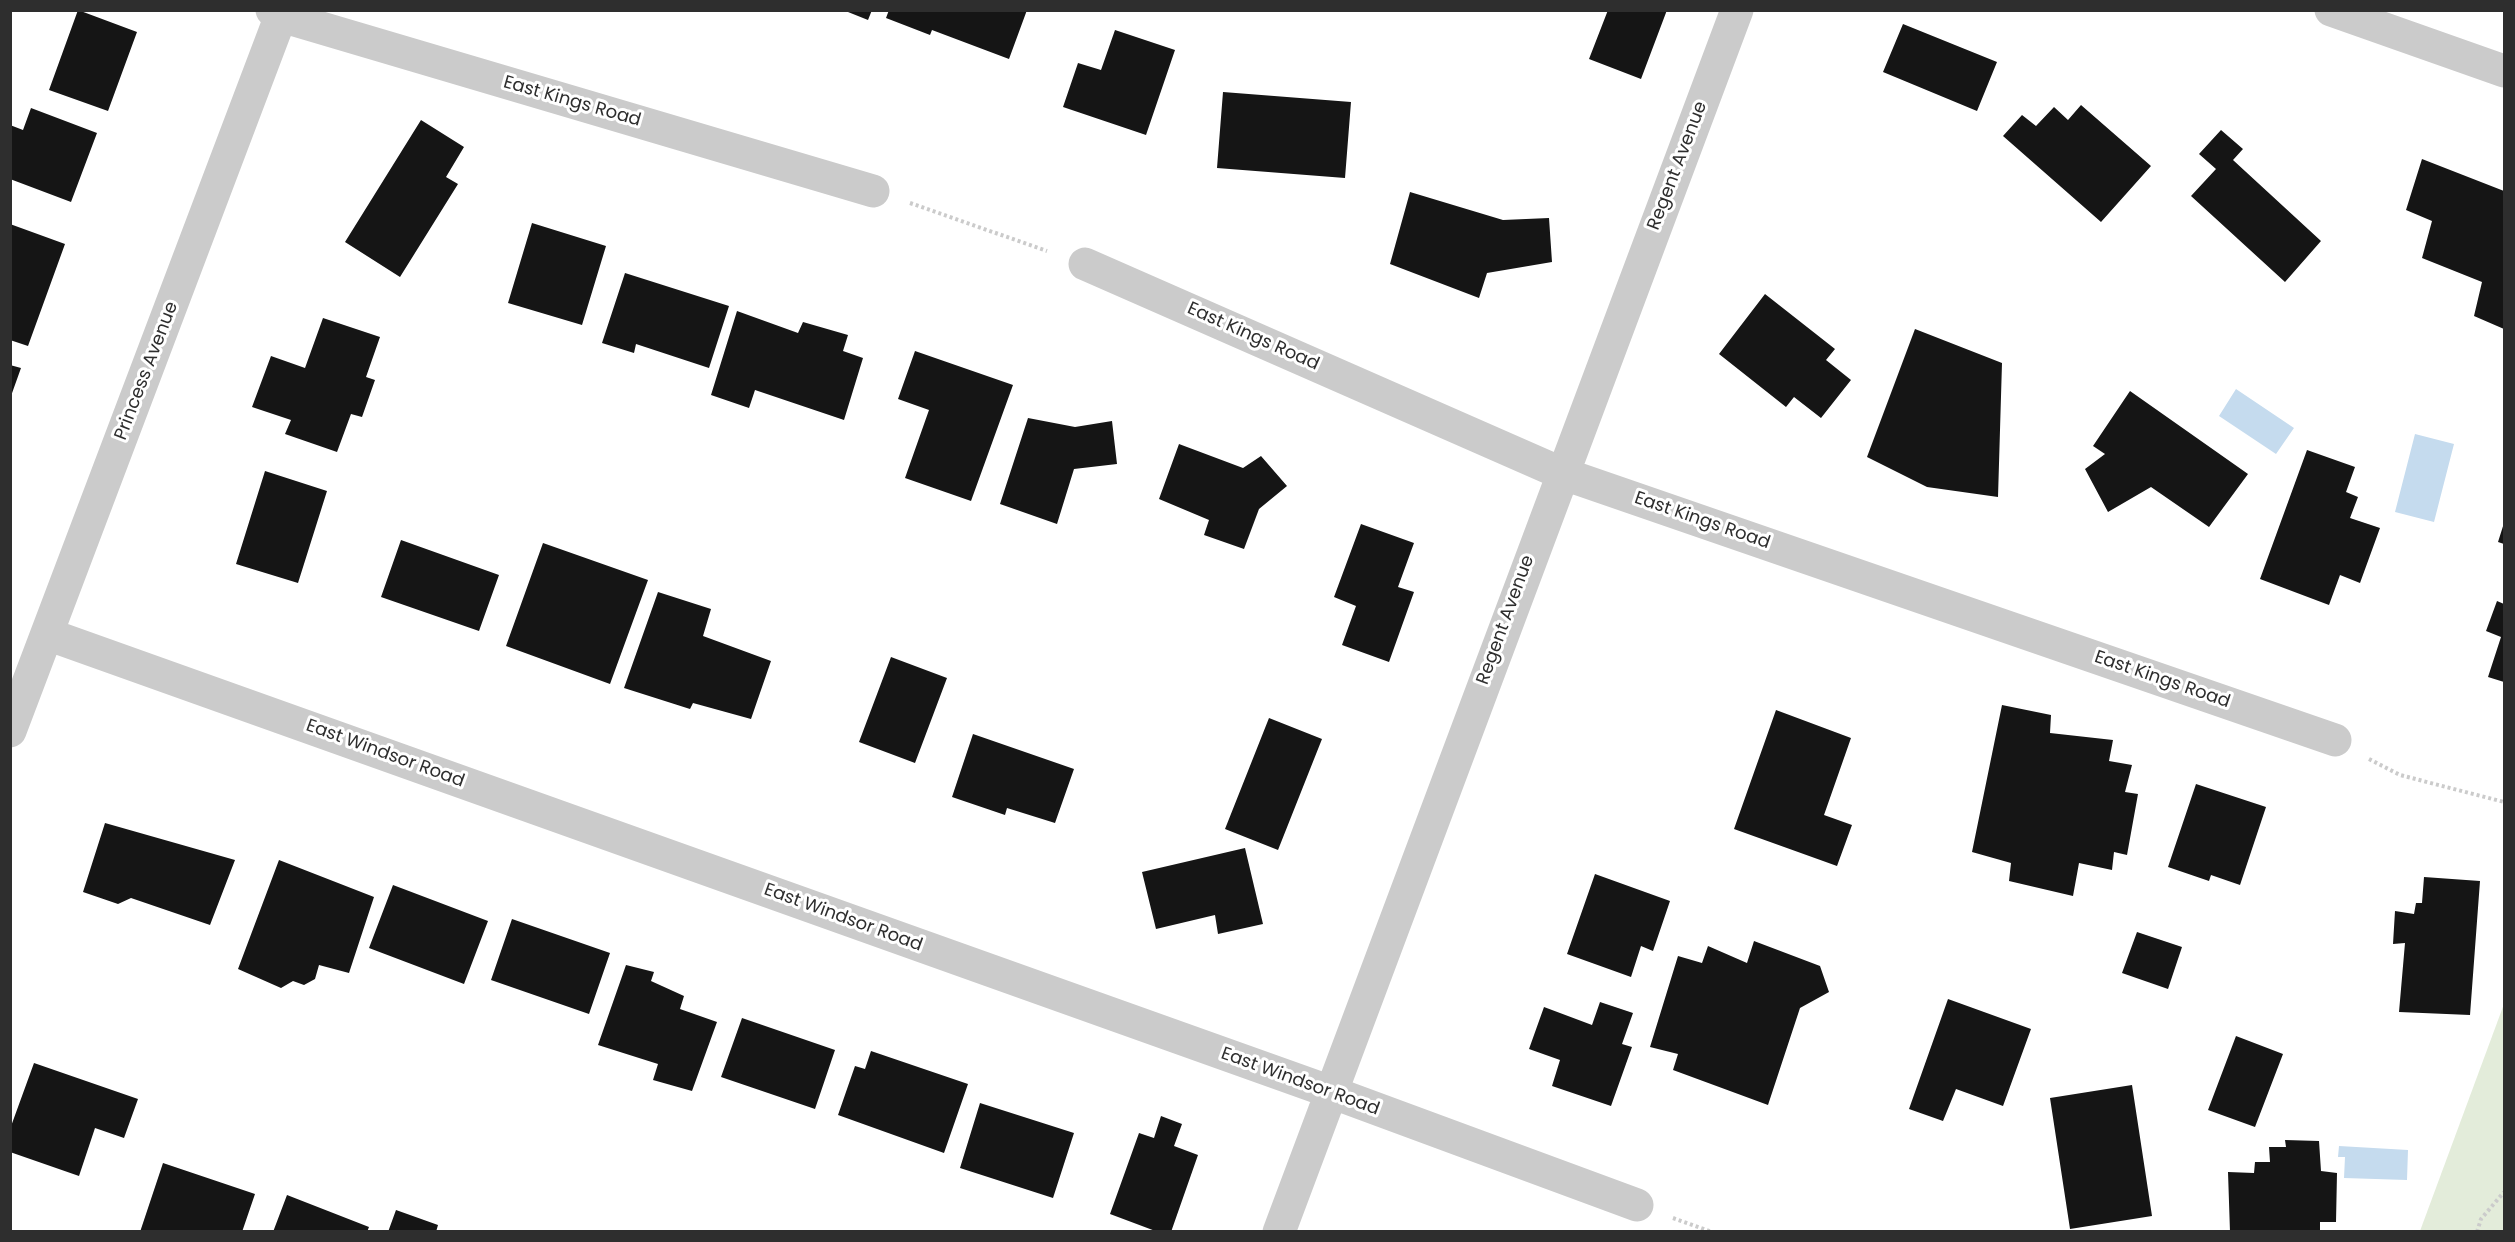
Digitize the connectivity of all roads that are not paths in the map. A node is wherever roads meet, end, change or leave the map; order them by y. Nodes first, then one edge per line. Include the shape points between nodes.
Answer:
1 (1737, 10) edge
2 (2331, 10) edge
3 (279, 12) edge
4 (2505, 71) edge
5 (873, 191) road end
6 (1085, 264) road end
7 (1561, 472) junction
8 (47, 634) junction
9 (10, 731) edge
10 (2335, 740) road end
11 (1330, 1092) junction
12 (1637, 1205) dead end
13 (1279, 1232) edge

1 - 7 street, Regent Avenue
2 - 4 street
3 - 5 street, East Kings Road
3 - 8 street, Princess Avenue
6 - 7 street, East Kings Road
7 - 10 street, East Kings Road
7 - 11 street, Regent Avenue
8 - 9 street, Princess Avenue
8 - 11 street, East Windsor Road
11 - 12 street, East Windsor Road
11 - 13 street, Regent Avenue

